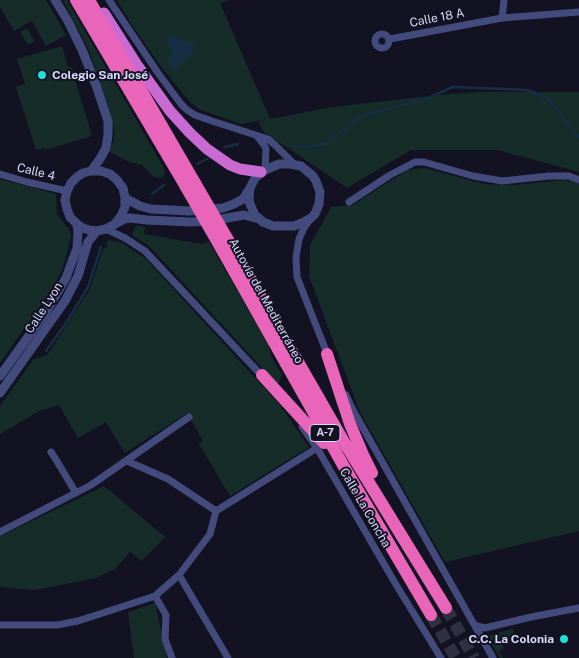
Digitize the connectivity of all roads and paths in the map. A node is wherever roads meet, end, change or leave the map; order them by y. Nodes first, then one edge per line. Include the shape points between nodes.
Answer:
1 (55, 0) edge
2 (76, 0) edge
3 (89, 0) edge
4 (96, 0) edge
5 (109, 0) edge
6 (504, 0) edge
7 (579, 12) edge
8 (502, 18) junction
9 (390, 39) dead end
10 (257, 136) junction
11 (295, 165) junction
12 (91, 171) junction
13 (263, 171) junction
14 (0, 174) edge
15 (579, 180) edge
16 (190, 185) junction
17 (250, 188) junction
18 (67, 191) junction
19 (125, 198) junction
20 (349, 202) dead end
21 (311, 218) junction
22 (259, 219) junction
23 (77, 224) junction
24 (115, 224) junction
25 (101, 230) junction
26 (226, 246) junction
27 (328, 354) junction
28 (262, 375) junction
29 (0, 376) edge
30 (0, 393) edge
31 (189, 417) dead end
32 (317, 448) junction
33 (51, 452) dead end
34 (127, 461) junction
35 (343, 465) junction
36 (76, 493) junction
37 (216, 511) junction
38 (0, 532) edge
39 (409, 546) junction
40 (179, 575) junction
41 (155, 596) junction
42 (446, 608) tunnel mouth
43 (579, 608) edge
44 (432, 615) tunnel mouth
45 (474, 624) junction
46 (0, 625) edge
47 (485, 628) junction
48 (483, 640) junction
49 (172, 658) edge
50 (228, 658) edge
51 (441, 658) edge
52 (493, 658) edge

1 - 12 street via 83,52 108,121 106,148
2 - 16 highway, Autovía del Mediterráneo / A-7
3 - 16 highway, Autovía del Mediterráneo / A-7
4 - 13 highway via 137,65 190,133 230,165
5 - 10 street via 187,110
6 - 8 street
7 - 8 street, Calle 18 A
8 - 9 street, Calle 18 A
10 - 11 street via 272,142
10 - 13 street via 266,150
11 - 13 street via 279,164
11 - 21 street via 310,172 320,192 319,204
12 - 18 street via 76,178
12 - 19 street via 110,174 123,188
13 - 17 street
14 - 18 street, Calle 4
15 - 20 street via 569,176 549,176 502,181 415,162
16 - 26 highway, Autovía del Mediterráneo / A-7, bridge
17 - 19 street via 243,199 234,204 207,210 151,209
17 - 22 street via 250,204
18 - 23 street via 66,209
19 - 24 street via 121,216
21 - 22 street via 302,224 283,227 268,225
21 - 27 street via 299,240 296,257 298,277
22 - 24 street via 244,215 190,222 130,218
23 - 25 street
23 - 29 street, Calle Lyon via 77,248 66,278
24 - 25 street
25 - 28 street, Calle La Concha via 126,238 145,251
25 - 30 street, Calle Lyon via 88,242 78,276 65,301
26 - 35 highway, Autovía del Mediterráneo / A-7
26 - 39 highway, Autovía del Mediterráneo / A-7
27 - 39 highway via 358,444 399,520
27 - 45 street via 354,412
28 - 32 street, Calle La Concha
28 - 35 highway
31 - 34 street
32 - 37 street
32 - 51 street, Calle La Concha
33 - 36 street
34 - 36 street
34 - 37 street via 168,479
35 - 44 highway, Autovía del Mediterráneo / A-7
36 - 38 street
37 - 40 street via 210,534
39 - 42 highway, Autovía del Mediterráneo / A-7
40 - 41 street
40 - 50 street
41 - 46 street via 57,625
41 - 49 street via 166,615 165,638
43 - 47 street
45 - 47 street
45 - 48 street
47 - 48 street
48 - 52 street

